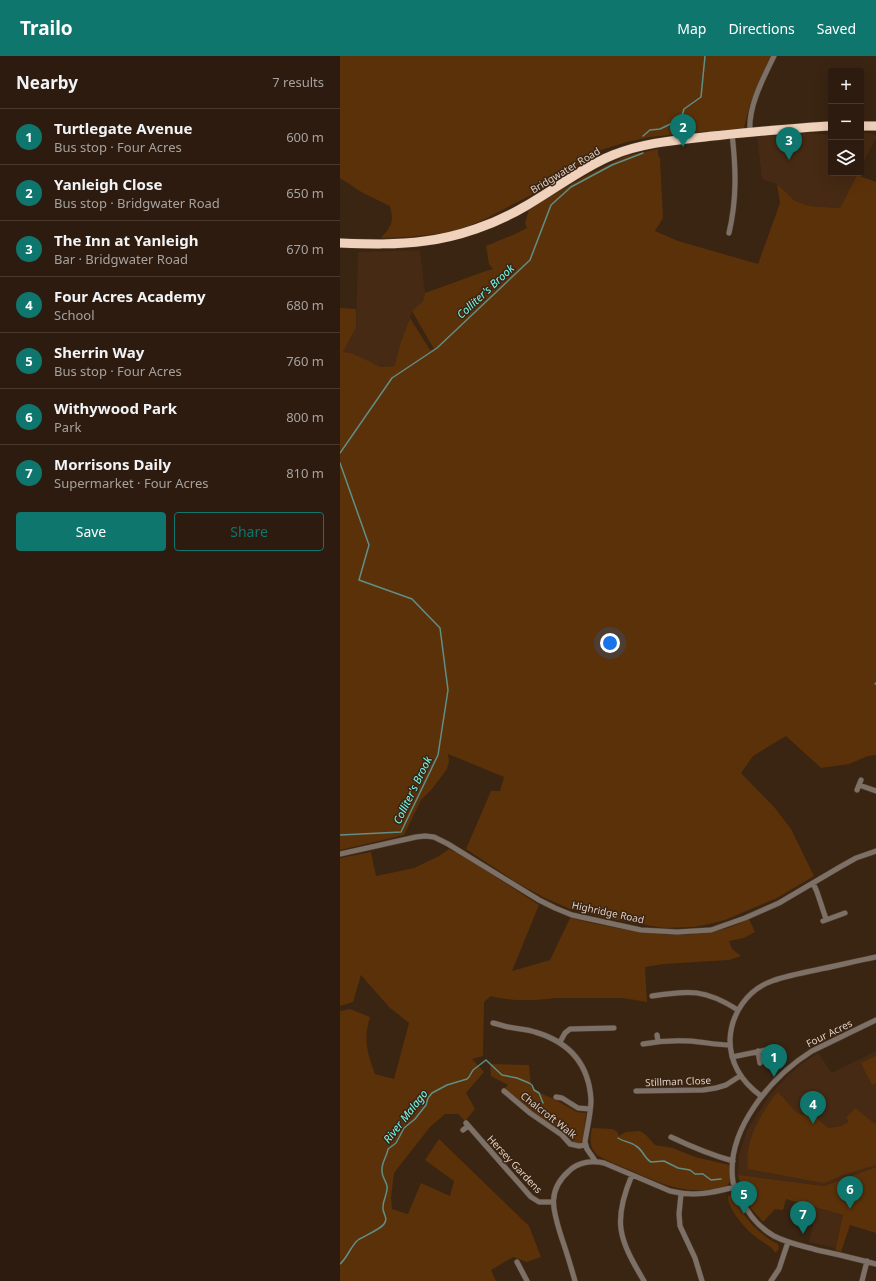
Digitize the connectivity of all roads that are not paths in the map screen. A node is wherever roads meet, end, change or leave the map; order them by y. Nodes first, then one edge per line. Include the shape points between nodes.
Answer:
1 (774, 56) edge
2 (828, 126) edge
3 (864, 126) edge
4 (876, 126) edge
5 (750, 132) junction
6 (732, 134) junction
7 (729, 233) dead end
8 (340, 243) edge
9 (859, 785) dead end
10 (876, 791) edge
11 (876, 851) edge
12 (340, 854) edge
13 (813, 883) junction
14 (845, 912) dead end
15 (876, 957) edge
16 (652, 996) dead end
17 (738, 1010) junction
18 (876, 1020) edge
19 (493, 1023) dead end
20 (614, 1028) dead end
21 (657, 1035) dead end
22 (658, 1041) junction
23 (560, 1042) junction
24 (643, 1044) dead end
25 (730, 1045) junction
26 (771, 1049) dead end
27 (758, 1051) junction
28 (732, 1057) junction
29 (760, 1064) dead end
30 (740, 1076) junction
31 (504, 1091) dead end
32 (636, 1091) dead end
33 (761, 1096) junction
34 (556, 1097) dead end
35 (590, 1109) junction
36 (463, 1130) dead end
37 (671, 1137) dead end
38 (586, 1145) junction
39 (733, 1161) junction
40 (596, 1162) junction
41 (632, 1175) junction
42 (735, 1187) junction
43 (681, 1194) junction
44 (553, 1202) junction
45 (788, 1242) junction
46 (867, 1261) junction
47 (517, 1262) dead end
48 (876, 1264) edge
49 (521, 1268) junction
50 (514, 1272) dead end
51 (527, 1281) edge
52 (575, 1281) edge
53 (644, 1281) edge
54 (702, 1281) edge
55 (771, 1281) edge
56 (862, 1281) edge

1 - 5 street via 753,106 749,121
2 - 5 highway, Bridgwater Road
3 - 4 highway
5 - 6 highway, Bridgwater Road
6 - 7 street via 736,172
6 - 8 highway, Bridgwater Road via 649,143 613,155 588,167 523,208 455,236 394,244
9 - 10 street
11 - 13 street, Highridge Road via 840,866
12 - 13 street, Highridge Road via 416,837 434,837 555,908 641,930 711,930 779,903
13 - 14 street via 818,892 824,920
15 - 17 street via 771,981 754,991
16 - 17 street via 695,992 713,996
17 - 25 street via 732,1027
18 - 33 street, Four Acres via 812,1050 776,1079
19 - 23 street via 534,1031
20 - 23 street via 570,1029
21 - 22 street
22 - 24 street
22 - 25 street
23 - 35 street via 576,1056 584,1069
25 - 28 street
26 - 27 street
27 - 28 street
27 - 29 street
28 - 30 street
30 - 32 street, Stillman Close via 716,1088 703,1090
30 - 33 street
31 - 38 street, Chalcroft Walk via 562,1135 570,1144
33 - 39 street, Four Acres via 740,1134
34 - 35 street via 578,1108
35 - 38 street
36 - 44 street, Hersey Gardens via 467,1124 531,1197 539,1202
37 - 39 street via 703,1152
38 - 40 street
39 - 42 street, Four Acres
40 - 41 street
40 - 44 street via 580,1164 568,1172 557,1185
41 - 43 street
41 - 53 street via 620,1212 621,1228 627,1250
42 - 43 street via 699,1194
42 - 45 street, Four Acres via 747,1212 756,1222 765,1231
43 - 54 street via 680,1226 695,1258
44 - 52 street
45 - 46 street, Four Acres
45 - 55 street via 779,1269
46 - 48 street, Four Acres
46 - 56 street
47 - 49 street
49 - 50 street
49 - 51 street

